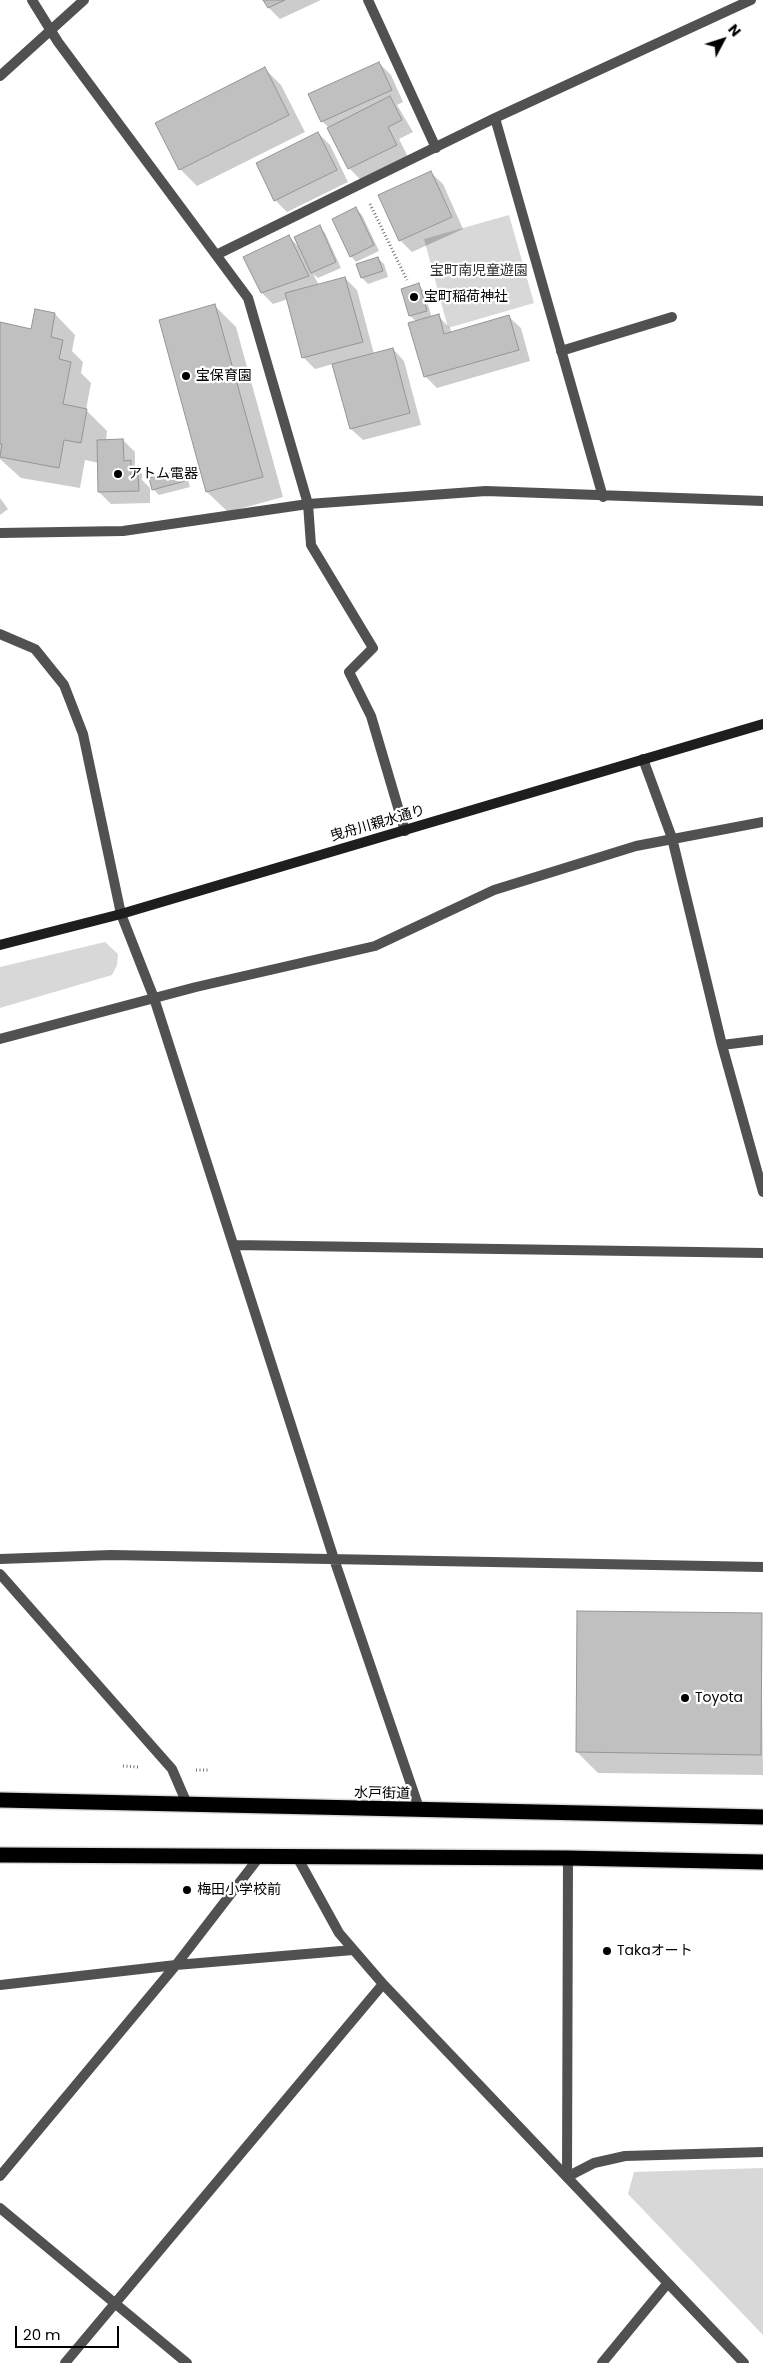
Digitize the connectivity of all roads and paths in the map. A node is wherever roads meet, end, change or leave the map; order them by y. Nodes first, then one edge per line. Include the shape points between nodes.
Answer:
1 (32, 0) edge
2 (84, 0) edge
3 (368, 0) edge
4 (751, 0) edge
5 (51, 29) junction
6 (0, 76) edge
7 (495, 118) junction
8 (436, 148) junction
9 (361, 185) junction
10 (216, 255) junction
11 (407, 280) dead end
12 (672, 317) dead end
13 (561, 351) junction
14 (603, 497) junction
15 (763, 501) edge
16 (308, 504) junction
17 (0, 533) edge
18 (0, 634) edge
19 (763, 724) edge
20 (643, 759) junction
21 (763, 822) edge
22 (405, 831) junction
23 (672, 838) junction
24 (121, 914) junction
25 (0, 945) edge
26 (154, 998) junction
27 (0, 1039) edge
28 (763, 1040) edge
29 (722, 1045) junction
30 (763, 1192) edge
31 (234, 1244) junction
32 (763, 1253) edge
33 (0, 1559) edge
34 (334, 1559) junction
35 (763, 1567) edge
36 (0, 1574) edge
37 (0, 1796) edge
38 (0, 1800) edge
39 (32, 1801) junction
40 (188, 1806) junction
41 (420, 1811) junction
42 (763, 1817) edge
43 (0, 1855) edge
44 (260, 1856) junction
45 (296, 1856) junction
46 (38, 1857) junction
47 (568, 1858) junction
48 (0, 1861) edge
49 (763, 1862) edge
50 (353, 1950) junction
51 (176, 1965) junction
52 (0, 1984) edge
53 (382, 1984) junction
54 (763, 2152) edge
55 (0, 2176) edge
56 (567, 2177) junction
57 (0, 2208) edge
58 (667, 2284) junction
59 (115, 2304) junction
60 (64, 2363) edge
61 (187, 2363) edge
62 (602, 2363) edge
63 (744, 2363) edge

1 - 5 street
2 - 5 street
3 - 8 street
4 - 7 street
5 - 6 street
5 - 10 street
7 - 8 street
7 - 13 street
8 - 9 street
9 - 10 street
9 - 11 path
10 - 16 street via 248,298
12 - 13 street
13 - 14 street
14 - 15 street
14 - 16 street via 486,492
16 - 17 street via 123,531
16 - 22 street via 311,545 373,648 349,672 371,716
18 - 24 street via 35,649 64,685 83,734
19 - 20 street, 曳舟川親水通り
20 - 22 street, 曳舟川親水通り
20 - 23 street
21 - 23 street
22 - 24 street, 曳舟川親水通り
23 - 26 street via 494,890 375,946
23 - 29 street
24 - 25 street, 曳舟川親水通り
24 - 26 street
26 - 27 street
26 - 31 street
28 - 29 street
29 - 30 street
31 - 32 street
31 - 34 street
33 - 34 street via 111,1556
34 - 35 street
34 - 41 street
36 - 40 street via 172,1769
37 - 39 highway
38 - 39 highway, 水戸街道
39 - 40 highway, 水戸街道
40 - 41 highway, 水戸街道
41 - 42 highway, 水戸街道
43 - 46 highway
44 - 45 highway
44 - 46 highway
44 - 51 street
45 - 47 highway
45 - 50 street via 339,1933
46 - 48 highway
47 - 49 highway
47 - 56 street
50 - 51 street
50 - 53 street
51 - 52 street
51 - 55 street
53 - 56 street
53 - 59 street
54 - 56 street via 625,2156 594,2163
56 - 58 street
57 - 59 street
58 - 62 street
58 - 63 street
59 - 60 street
59 - 61 street

